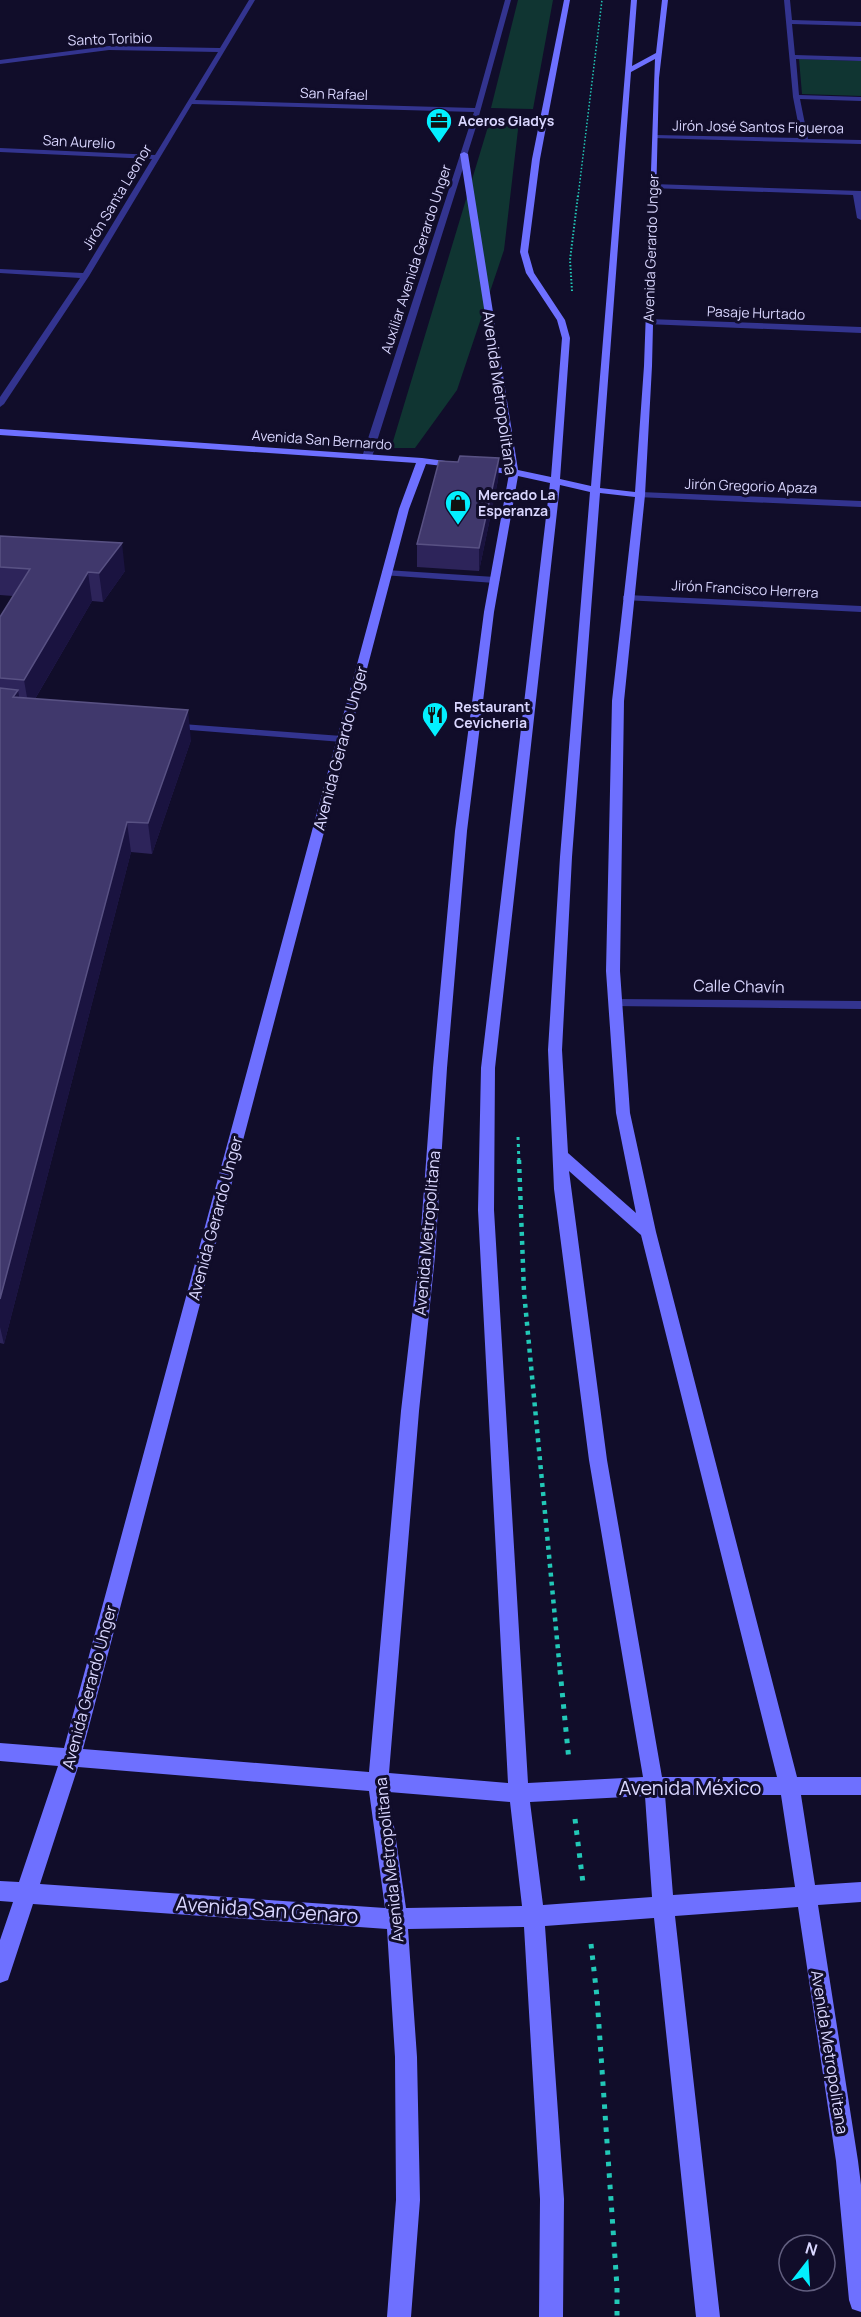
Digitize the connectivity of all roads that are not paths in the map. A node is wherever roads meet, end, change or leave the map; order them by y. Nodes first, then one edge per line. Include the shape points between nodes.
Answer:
1 (252, 0) edge
2 (508, 0) edge
3 (567, 0) edge
4 (634, 0) edge
5 (666, 0) edge
6 (787, 0) edge
7 (789, 22) junction
8 (861, 24) edge
9 (222, 50) junction
10 (659, 54) junction
11 (793, 57) junction
12 (861, 59) edge
13 (0, 62) edge
14 (628, 71) junction
15 (796, 97) junction
16 (861, 99) edge
17 (190, 102) junction
18 (477, 110) junction
19 (655, 137) junction
20 (805, 140) junction
21 (861, 142) edge
22 (0, 150) edge
23 (464, 154) junction
24 (156, 157) junction
25 (652, 186) junction
26 (858, 193) edge
27 (861, 218) edge
28 (0, 271) edge
29 (85, 276) junction
30 (649, 322) junction
31 (861, 330) edge
32 (0, 404) edge
33 (0, 432) edge
34 (367, 457) junction
35 (422, 461) junction
36 (514, 472) junction
37 (555, 479) junction
38 (596, 489) junction
39 (640, 495) junction
40 (861, 504) edge
41 (386, 573) junction
42 (495, 580) junction
43 (627, 598) junction
44 (861, 609) edge
45 (152, 725) edge
46 (342, 739) junction
47 (617, 1003) junction
48 (861, 1005) edge
49 (561, 1156) junction
50 (648, 1233) junction
51 (0, 1752) edge
52 (70, 1758) junction
53 (378, 1782) junction
54 (654, 1786) junction
55 (861, 1786) edge
56 (790, 1788) junction
57 (519, 1793) junction
58 (0, 1891) edge
59 (861, 1892) edge
60 (27, 1894) junction
61 (806, 1896) junction
62 (663, 1906) junction
63 (534, 1916) junction
64 (397, 1919) junction
65 (0, 1972) edge
66 (861, 2300) edge
67 (399, 2317) edge
68 (551, 2317) edge
69 (708, 2317) edge

1 - 9 street, Jirón Santa Leonor
2 - 18 street, Auxiliar Avenida Gerardo Unger
3 - 37 street via 536,159 524,252 530,273 561,320 566,338
4 - 14 street
5 - 10 street, Avenida Gerardo Unger
6 - 7 street
7 - 8 street
7 - 11 street
9 - 13 street, Santo Toribio via 110,48
9 - 17 street, Jirón Santa Leonor
10 - 14 street
10 - 19 street, Avenida Gerardo Unger
11 - 12 street
11 - 15 street
14 - 38 street
15 - 16 street
15 - 20 street
17 - 18 street, San Rafael
17 - 24 street, Jirón Santa Leonor
18 - 23 street, Auxiliar Avenida Gerardo Unger
19 - 20 street, Jirón José Santos Figueroa
19 - 25 street, Avenida Gerardo Unger
20 - 21 street, Jirón José Santos Figueroa
22 - 24 street, San Aurelio
23 - 34 street, Auxiliar Avenida Gerardo Unger
23 - 36 street, Avenida Metropolitana
24 - 29 street, Jirón Santa Leonor
25 - 26 street
25 - 30 street, Avenida Gerardo Unger
26 - 27 street
28 - 29 street
29 - 32 street, Jirón Santa Leonor
30 - 31 street, Pasaje Hurtado
30 - 39 street, Avenida Gerardo Unger
33 - 34 street, Avenida San Bernardo
34 - 35 street, Avenida San Bernardo
35 - 36 street, Avenida San Bernardo
35 - 41 street, Avenida Gerardo Unger
36 - 37 street, Avenida San Bernardo
36 - 42 street, Avenida Metropolitana
37 - 38 street, Avenida San Bernardo
37 - 57 street via 488,1068 486,1210
38 - 39 street, Avenida San Bernardo
38 - 49 street via 555,1050
39 - 40 street, Jirón Gregorio Apaza
39 - 43 street, Avenida Metropolitana
41 - 42 street
41 - 46 street, Avenida Gerardo Unger
42 - 53 street, Avenida Metropolitana via 461,831 427,1256
43 - 44 street, Jirón Francisco Herrera
43 - 47 street, Avenida Metropolitana via 618,701 613,970
45 - 46 street
46 - 52 street, Avenida Gerardo Unger
47 - 48 street, Calle Chavín
47 - 50 street, Avenida Metropolitana via 623,1113
49 - 50 street
49 - 54 street via 598,1460
50 - 56 street, Avenida Metropolitana
51 - 52 street
52 - 53 street
52 - 60 street, Avenida Gerardo Unger
53 - 57 street
53 - 64 street, Avenida Metropolitana
54 - 56 street, Avenida México
54 - 57 street, Avenida México
54 - 62 street
55 - 56 street, Avenida México
56 - 61 street, Avenida Metropolitana
57 - 63 street
58 - 60 street, Avenida San Genaro
59 - 61 street
60 - 64 street, Avenida San Genaro
60 - 65 street, Avenida Gerardo Unger
61 - 62 street
61 - 66 street, Avenida Metropolitana via 847,2161
62 - 63 street
62 - 69 street
63 - 64 street, Avenida San Genaro
63 - 68 street via 552,2199
64 - 67 street, Avenida Metropolitana via 406,2057 408,2200

